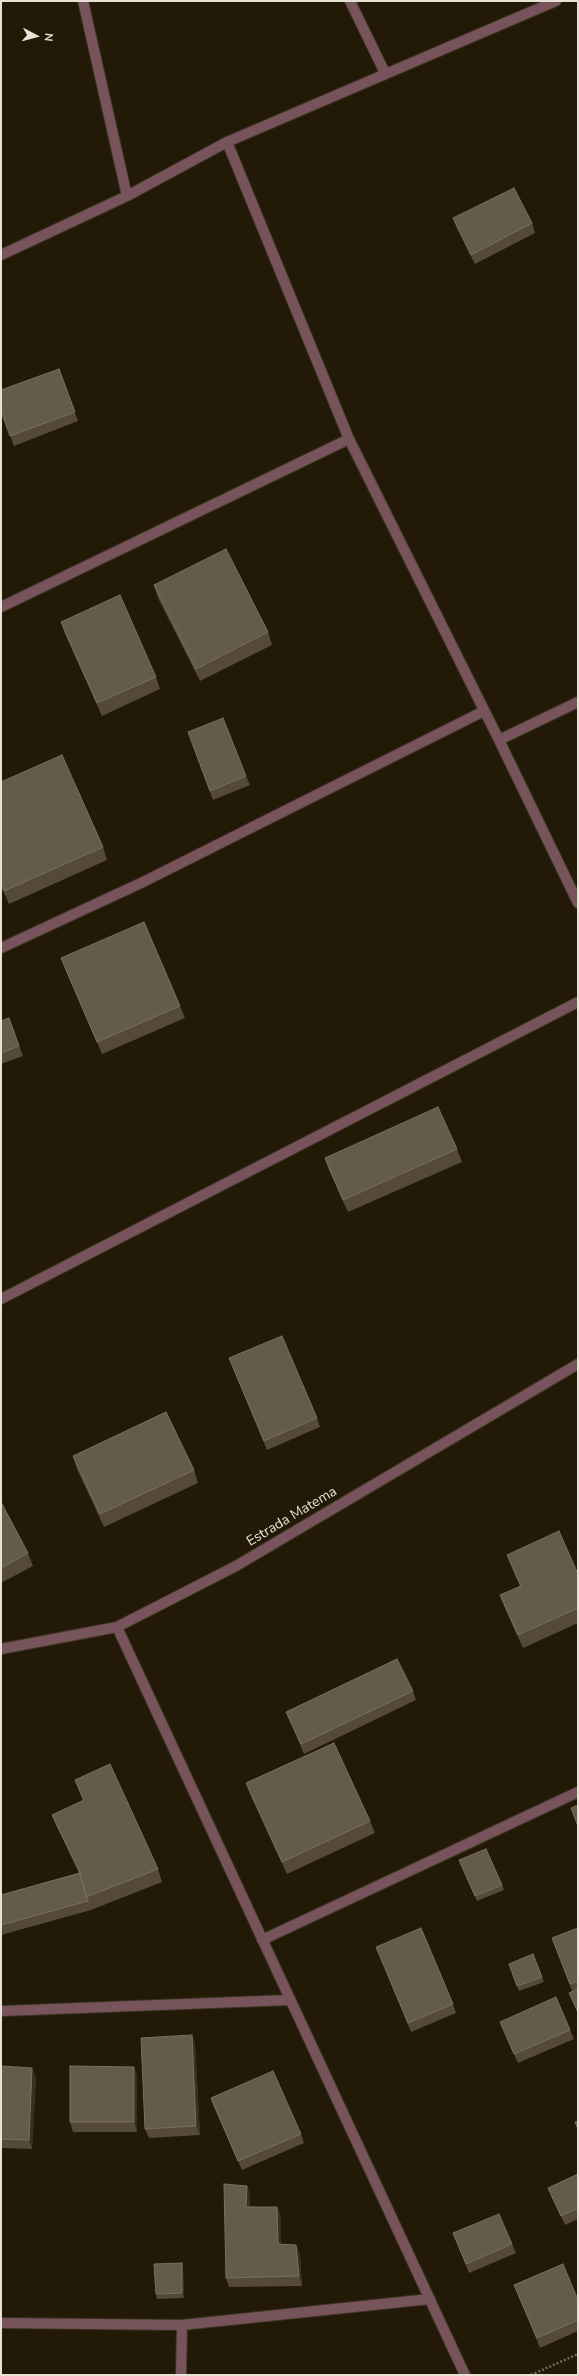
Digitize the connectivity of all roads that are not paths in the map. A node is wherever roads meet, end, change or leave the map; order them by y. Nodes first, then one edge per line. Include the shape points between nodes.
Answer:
1 (84, 1) edge
2 (350, 1) edge
3 (556, 1) edge
4 (384, 73) junction
5 (227, 142) junction
6 (127, 196) junction
7 (1, 255) edge
8 (349, 439) junction
9 (1, 607) edge
10 (578, 702) edge
11 (484, 711) junction
12 (499, 740) junction
13 (578, 903) edge
14 (1, 948) edge
15 (578, 1002) edge
16 (1, 1299) edge
17 (578, 1364) edge
18 (117, 1627) junction
19 (1, 1649) edge
20 (578, 1792) edge
21 (262, 1940) junction
22 (290, 2000) junction
23 (1, 2011) edge
24 (430, 2299) junction
25 (1, 2323) edge
26 (182, 2325) junction
27 (181, 2375) edge
28 (465, 2375) edge

1 - 6 street
2 - 4 street
3 - 4 street
4 - 5 street
5 - 6 street
5 - 8 street
6 - 7 street
8 - 9 street
8 - 11 street
10 - 12 street
11 - 12 street
11 - 14 street via 141,883
12 - 13 street
15 - 16 street
17 - 18 street, Estrada Matema via 236,1566
18 - 19 street, Estrada Matema
18 - 21 street
20 - 21 street
21 - 22 street
22 - 23 street
22 - 24 street
24 - 26 street
24 - 28 street
25 - 26 street
26 - 27 street

